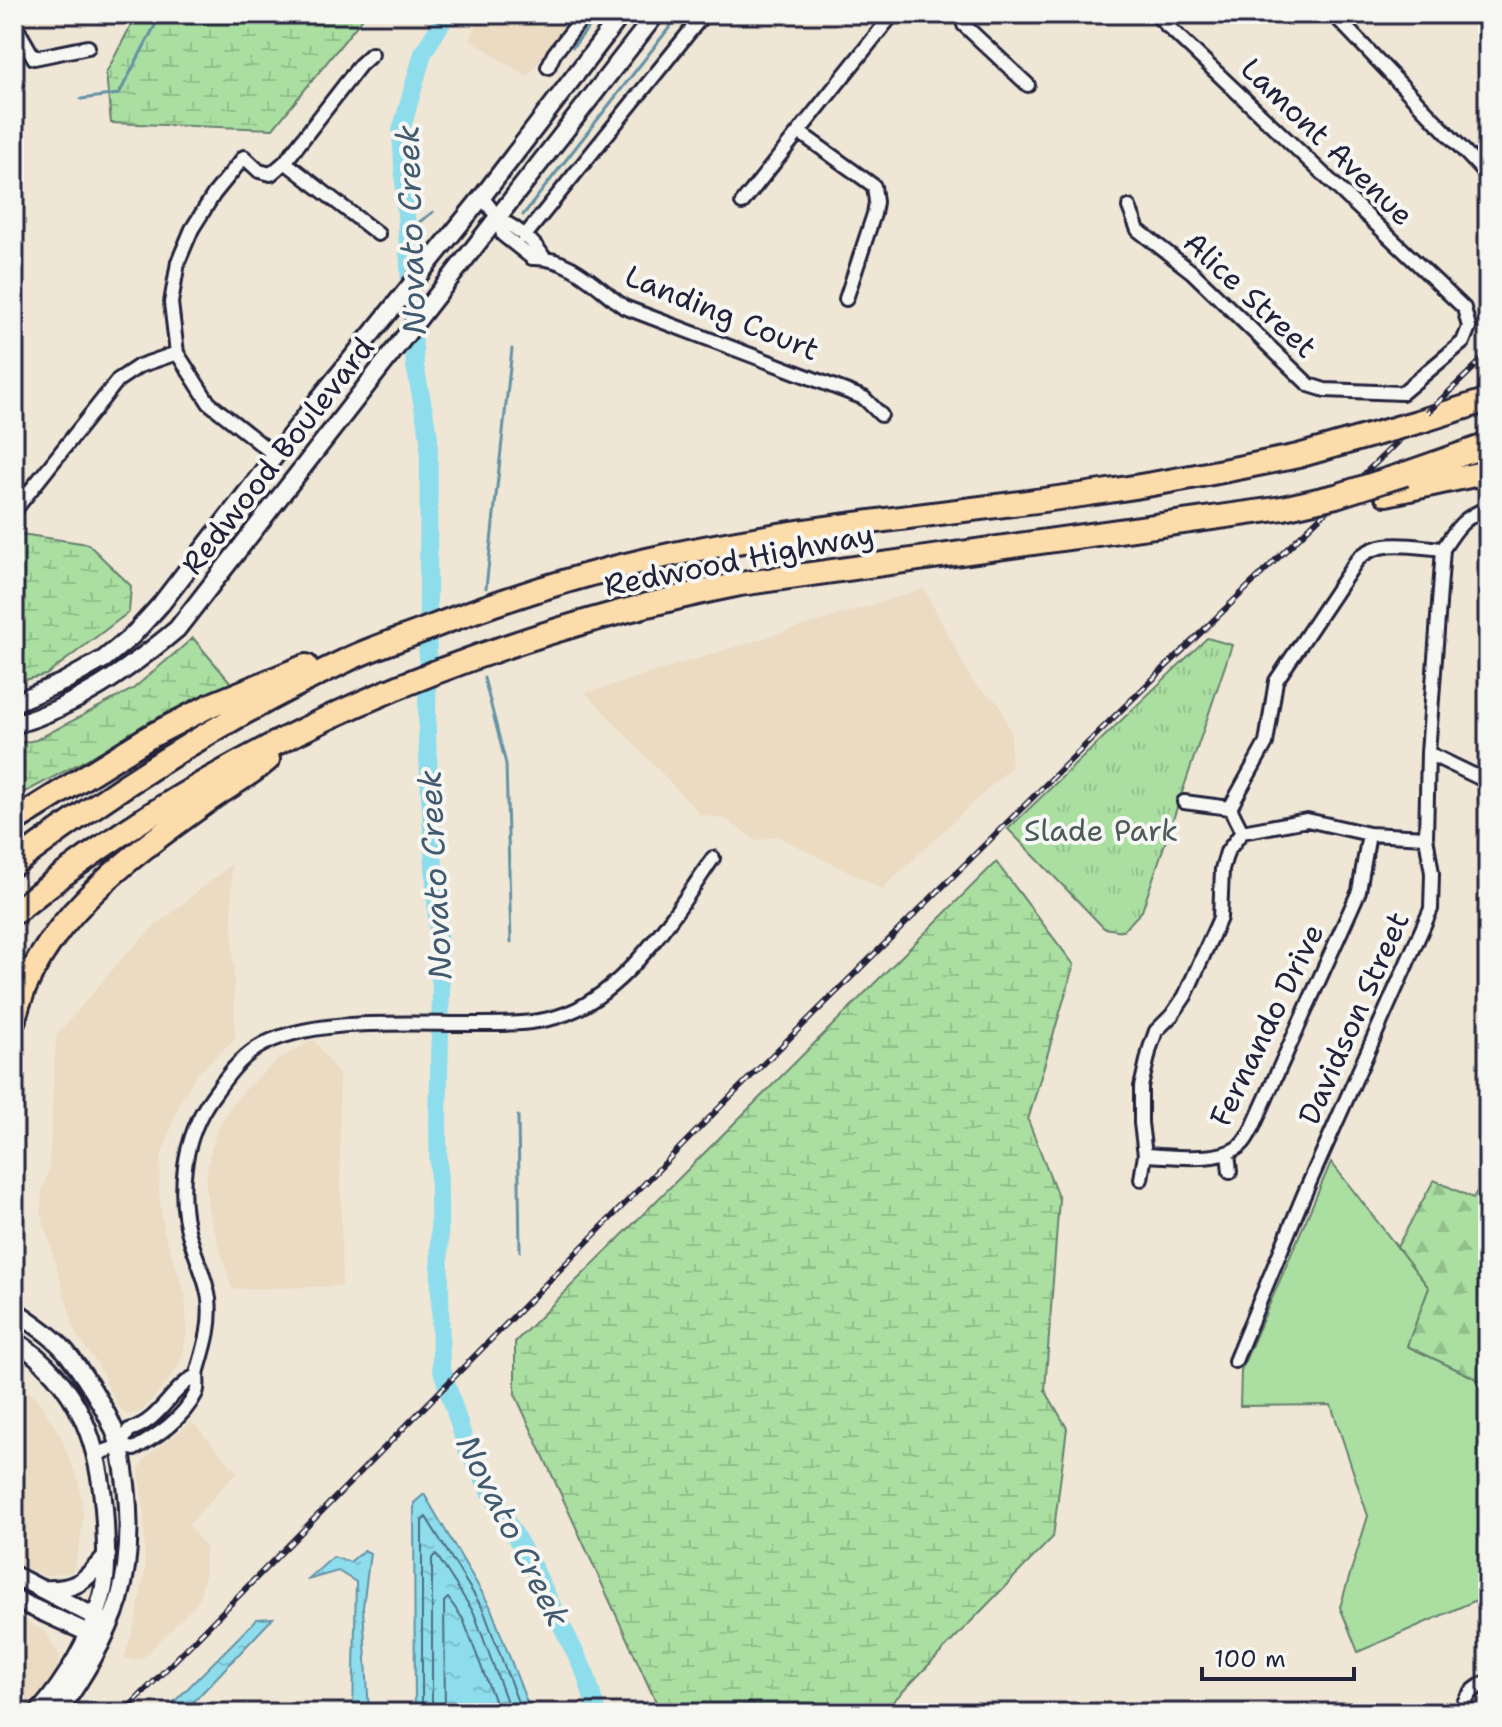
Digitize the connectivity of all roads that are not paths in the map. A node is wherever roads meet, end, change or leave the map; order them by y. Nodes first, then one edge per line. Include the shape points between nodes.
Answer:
1 (585, 14) edge
2 (622, 14) edge
3 (656, 14) edge
4 (704, 14) edge
5 (893, 14) edge
6 (963, 14) edge
7 (1155, 14) edge
8 (1178, 14) edge
9 (1336, 14) edge
10 (14, 23) edge
11 (1167, 26) junction
12 (88, 47) dead end
13 (372, 54) dead end
14 (548, 67) dead end
15 (1028, 85) dead end
16 (799, 132) junction
17 (285, 162) junction
18 (1488, 176) edge
19 (482, 197) junction
20 (742, 203) dead end
21 (1129, 207) dead end
22 (499, 219) junction
23 (378, 234) dead end
24 (524, 237) junction
25 (544, 258) junction
26 (846, 299) dead end
27 (177, 353) junction
28 (1488, 388) edge
29 (1402, 393) joint
30 (1479, 403) edge
31 (881, 415) dead end
32 (1488, 445) edge
33 (276, 456) junction
34 (1488, 472) edge
35 (298, 474) junction
36 (1283, 508) junction
37 (1488, 508) edge
38 (15, 510) edge
39 (1443, 549) junction
40 (350, 658) junction
41 (14, 703) edge
42 (14, 725) edge
43 (299, 732) junction
44 (1428, 753) junction
45 (1488, 782) edge
46 (1184, 802) dead end
47 (1230, 808) junction
48 (14, 821) edge
49 (1242, 832) junction
50 (1369, 834) junction
51 (1426, 837) junction
52 (713, 858) dead end
53 (14, 864) edge
54 (14, 913) edge
55 (14, 1019) edge
56 (1228, 1153) junction
57 (1145, 1155) junction
58 (1230, 1172) dead end
59 (1141, 1179) dead end
60 (14, 1300) edge
61 (14, 1310) edge
62 (46, 1334) junction
63 (14, 1340) edge
64 (1235, 1361) dead end
65 (120, 1446) junction
66 (97, 1454) junction
67 (107, 1555) junction
68 (14, 1575) edge
69 (40, 1589) junction
70 (14, 1599) edge
71 (99, 1629) junction
72 (1488, 1681) edge
73 (1462, 1710) edge
74 (38, 1713) edge
75 (58, 1713) edge

1 - 14 street
2 - 19 main road, Redwood Boulevard
3 - 22 main road, Redwood Boulevard
4 - 24 street
5 - 16 street
6 - 15 street via 964,25
7 - 11 street, Lamont Avenue
8 - 11 street
9 - 18 street
10 - 12 street via 34,58
11 - 29 street, Lamont Avenue via 1464,308 1469,327 1463,342
13 - 17 street
16 - 20 street
16 - 26 street via 874,186 874,214
17 - 23 street
17 - 27 street via 271,174 244,157 192,229 178,262 171,303
19 - 22 street, Landing Court
19 - 33 main road, Redwood Boulevard
21 - 29 street, Alice Street via 1138,230 1192,272 1309,385
22 - 24 street, Landing Court
22 - 25 street, Landing Court via 503,235 514,245 532,258
22 - 35 main road, Redwood Boulevard
24 - 25 street, Landing Court
25 - 31 street, Landing Court via 585,275 624,307 864,398
27 - 33 street via 209,403
27 - 38 street via 118,380
28 - 30 highway
30 - 40 highway, Redwood Highway, bridge via 1298,456 1104,492 635,563 468,613
32 - 36 highway, Redwood Highway, bridge via 1336,496
33 - 35 main road
33 - 41 main road, Redwood Boulevard via 132,636 104,659
34 - 36 highway, bridge via 1386,494
35 - 42 main road, Redwood Boulevard via 177,629 111,680 69,704
36 - 43 highway, Redwood Highway via 740,584 660,600 469,660
37 - 39 street via 1469,515
39 - 44 street, Davidson Street
39 - 47 street via 1388,545 1371,548 1357,560 1276,681 1266,743
40 - 48 highway via 304,667 211,705
40 - 53 highway, Redwood Highway via 166,759
43 - 54 highway, Redwood Highway via 156,811
43 - 55 highway via 259,767 169,829 72,913 38,958
44 - 45 street
44 - 51 street, Davidson Street
46 - 47 street
47 - 49 street
49 - 50 street via 1307,820
49 - 57 street via 1222,869 1220,918 1185,996 1156,1031 1150,1048 1141,1087
50 - 51 street
50 - 56 street, Fernando Drive via 1359,891 1253,1127
51 - 64 street, Davidson Street via 1431,909
52 - 65 street via 663,933 580,1008 545,1021 317,1027 257,1048 238,1063 209,1100 187,1157 183,1199 209,1299 209,1333 197,1391 157,1436 134,1449
56 - 57 street, Fernando Drive
56 - 58 street
57 - 59 street
60 - 62 main road via 42,1320
61 - 62 main road
62 - 65 main road via 75,1364
63 - 66 main road via 69,1392
65 - 66 street
65 - 71 main road via 127,1562 119,1600
66 - 67 main road
67 - 69 main road via 74,1587
67 - 71 main road
68 - 69 main road
69 - 71 main road
70 - 71 main road
71 - 74 main road
71 - 75 main road
72 - 73 street via 1469,1694

